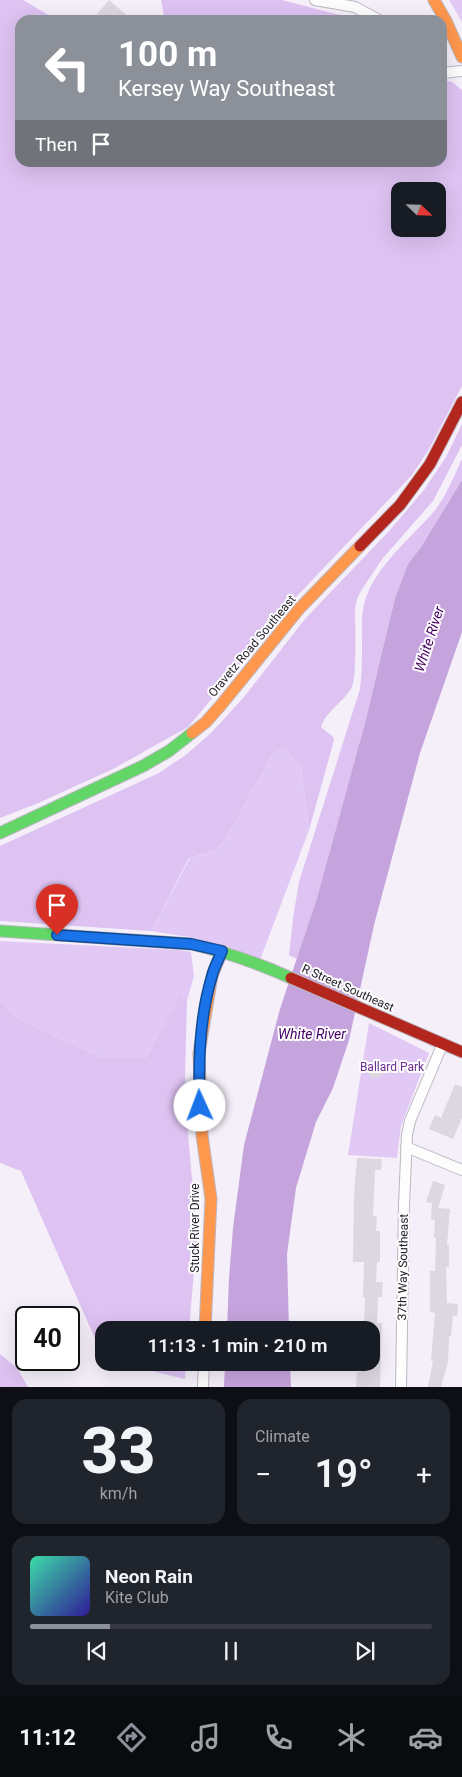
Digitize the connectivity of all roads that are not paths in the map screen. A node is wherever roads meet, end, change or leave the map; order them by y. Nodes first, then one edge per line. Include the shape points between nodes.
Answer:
1 (315, 0) edge
2 (434, 0) edge
3 (370, 15) edge
4 (443, 15) edge
5 (447, 23) edge
6 (462, 57) edge
7 (462, 72) edge
8 (447, 73) edge
9 (462, 402) edge
10 (0, 833) edge
11 (0, 931) edge
12 (222, 951) junction
13 (443, 1043) junction
14 (462, 1052) edge
15 (406, 1147) junction
16 (462, 1170) edge
17 (206, 1321) edge
18 (204, 1371) edge
19 (203, 1387) edge
20 (402, 1387) edge

1 - 3 street via 355,7
2 - 4 street
5 - 6 street
7 - 8 street
9 - 10 street, Oravetz Road Southeast via 430,464 400,505 299,609 206,722 169,751 143,766
11 - 12 street, R Street Southeast via 191,944
12 - 13 street, R Street Southeast
12 - 17 street, Stuck River Drive via 212,976 199,1053 202,1135 211,1199
13 - 14 street, R Street Southeast
13 - 15 street, 37th Way Southeast via 410,1121
15 - 16 street
15 - 20 street, 37th Way Southeast
18 - 19 street

